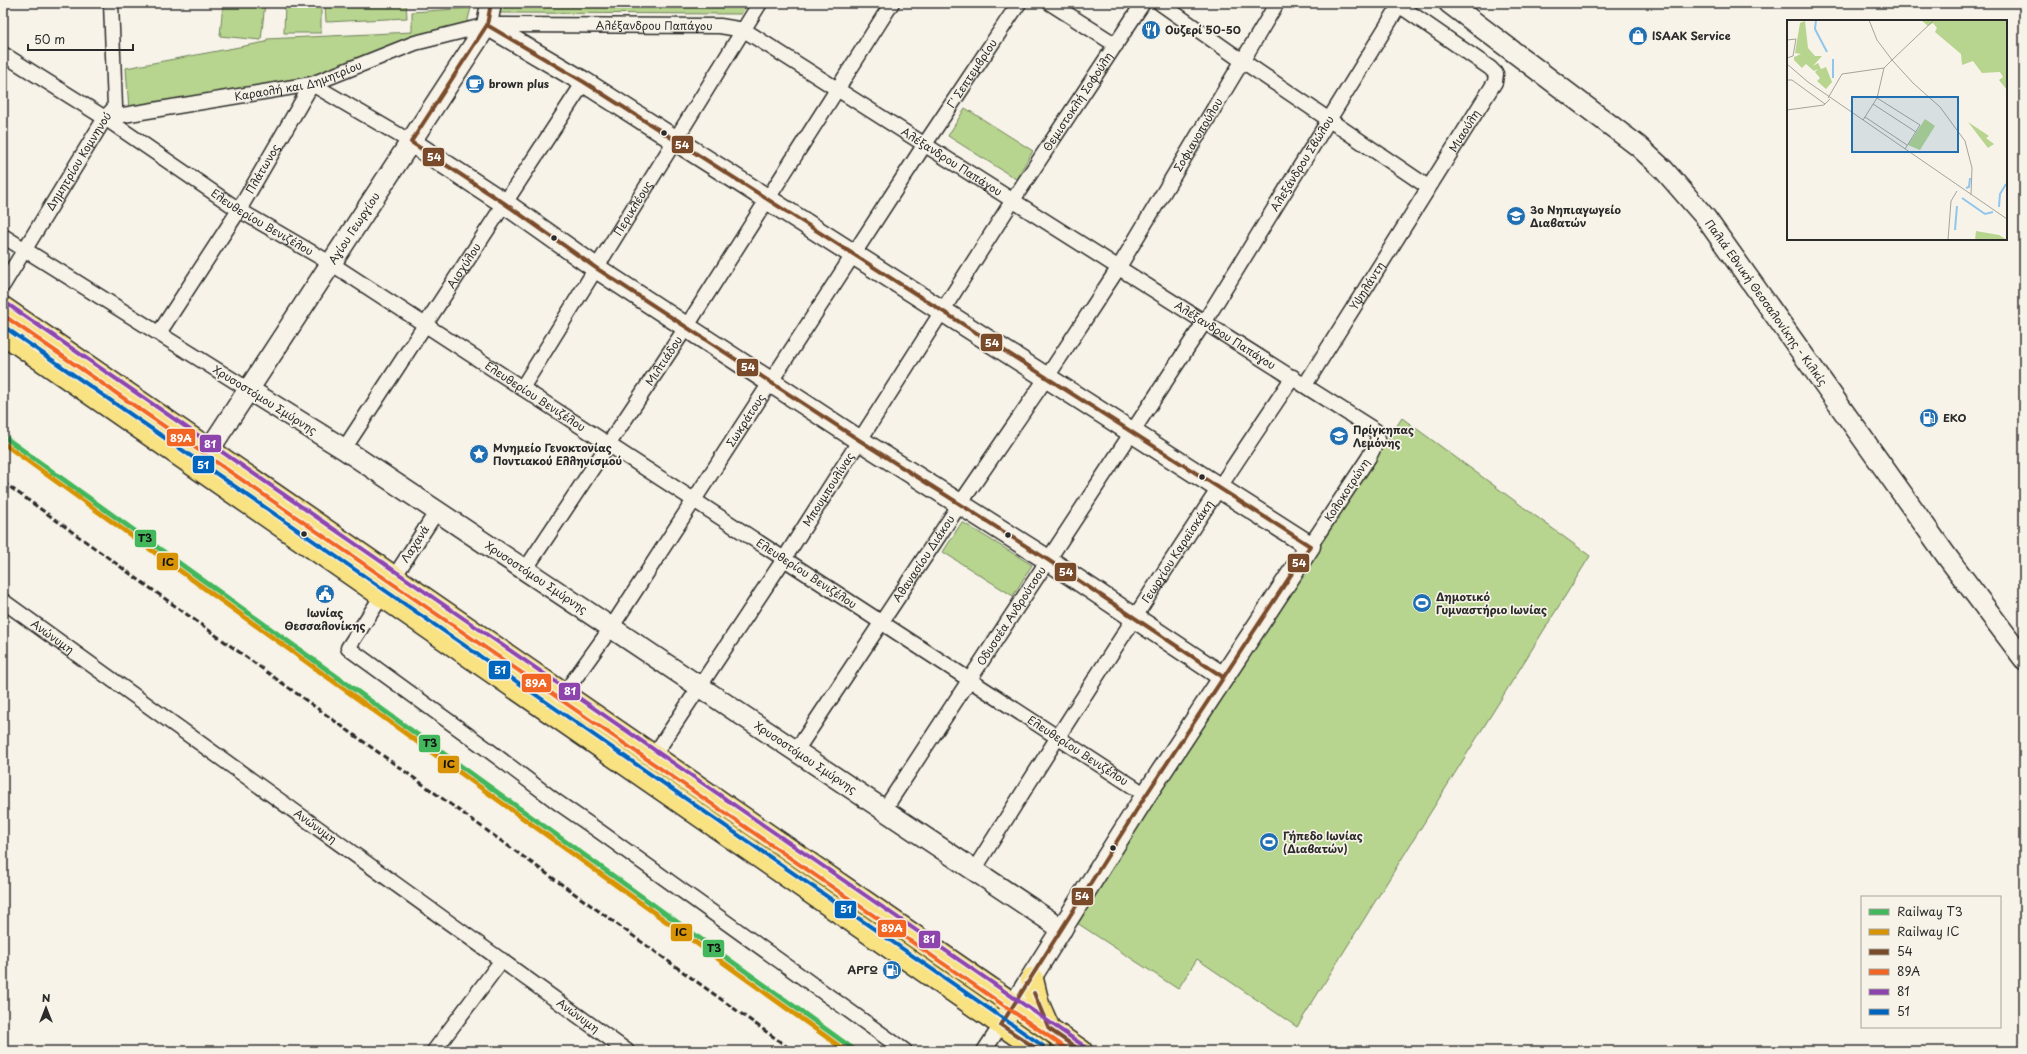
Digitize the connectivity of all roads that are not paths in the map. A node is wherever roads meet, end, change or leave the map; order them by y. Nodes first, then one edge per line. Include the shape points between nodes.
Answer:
1 (111, 3) edge
2 (491, 3) edge
3 (760, 3) edge
4 (892, 3) edge
5 (1018, 3) edge
6 (1050, 3) edge
7 (1143, 3) edge
8 (1160, 3) edge
9 (1277, 3) edge
10 (1449, 3) edge
11 (1397, 4) edge
12 (487, 25) junction
13 (744, 30) junction
14 (1116, 45) junction
15 (3, 54) edge
16 (1241, 60) junction
17 (584, 82) junction
18 (312, 84) junction
19 (838, 89) junction
20 (105, 118) junction
21 (1328, 119) junction
22 (676, 140) junction
23 (411, 142) junction
24 (925, 144) junction
25 (1428, 187) junction
26 (768, 198) junction
27 (1013, 200) junction
28 (504, 203) junction
29 (239, 210) junction
30 (3, 236) edge
31 (26, 250) junction
32 (854, 254) junction
33 (332, 264) junction
34 (1119, 267) junction
35 (596, 268) junction
36 (3, 285) edge
37 (3, 308) edge
38 (943, 311) junction
39 (1205, 321) junction
40 (425, 325) junction
41 (687, 326) junction
42 (3, 333) edge
43 (158, 333) junction
44 (1047, 377) junction
45 (771, 381) junction
46 (1299, 381) junction
47 (522, 388) junction
48 (249, 390) junction
49 (1376, 431) joint
50 (1134, 432) junction
51 (859, 440) junction
52 (609, 445) junction
53 (344, 449) junction
54 (209, 450) junction
55 (1219, 487) junction
56 (694, 500) junction
57 (960, 504) junction
58 (437, 511) junction
59 (1310, 546) junction
60 (784, 559) junction
61 (1048, 560) junction
62 (525, 570) junction
63 (388, 587) junction
64 (3, 601) edge
65 (1134, 618) junction
66 (882, 623) junction
67 (611, 628) junction
68 (2024, 659) edge
69 (1223, 677) junction
70 (969, 680) junction
71 (699, 686) junction
72 (563, 695) junction
73 (1057, 737) junction
74 (796, 751) junction
75 (653, 757) junction
76 (1146, 795) junction
77 (884, 810) junction
78 (974, 870) junction
79 (1062, 929) junction
80 (502, 960) junction
81 (1032, 979) junction
82 (1014, 1005) junction
83 (1001, 1024) junction
84 (1049, 1029) junction
85 (434, 1051) edge
86 (627, 1051) edge
87 (905, 1051) edge
88 (984, 1051) edge
89 (1040, 1051) edge
90 (1081, 1051) edge

1 - 20 street, Δημητρίου Κομνηνού via 115,107
2 - 12 street, Αγίου Γεωργίου
3 - 13 street, Περικλέους
4 - 19 street, Μιλτιάδου
5 - 24 street, Γ' Σεπτεμβρίου
6 - 14 street
7 - 14 street, Θεμιστοκλή Σοφούλη
8 - 16 street
9 - 16 street, Σοφιανοπούλου
10 - 68 street, Παλιά Εθνική Θεσσαλονίκης - Κιλκίς via 1638,146 1685,192 1948,558
11 - 21 street, Αλεξάνδρου Σβώλου
11 - 25 street, Μιαούλη via 1496,74 1495,82
12 - 13 street, Αλέξανδρου Παπάγου via 720,26
12 - 17 street
12 - 18 street, Καραολή και Δημητρίου via 415,43
12 - 23 street, Αγίου Γεωργίου
13 - 19 street, Αλέξανδρου Παπάγου
13 - 22 street, Περικλέους
14 - 27 street, Θεμιστοκλή Σοφούλη
15 - 20 street, Ελευθερίου Βενιζέλου
16 - 21 street
16 - 34 street, Σοφιανοπούλου
17 - 22 street
17 - 28 street, Αισχύλου
18 - 20 street, Καραολή και Δημητρίου
18 - 23 street
18 - 29 street, Πλάτωνος
19 - 24 street, Αλέξανδρου Παπάγου
19 - 26 street, Μιλτιάδου
20 - 29 street, Ελευθερίου Βενιζέλου
20 - 31 street, Δημητρίου Κομνηνού
21 - 25 street
21 - 39 street, Αλεξάνδρου Σβώλου
22 - 26 street
22 - 35 street, Περικλέους
23 - 28 street
23 - 33 street, Αγίου Γεωργίου
24 - 27 street, Αλέξανδρου Παπάγου
24 - 32 street, Σωκράτους
25 - 46 street, Υψηλάντη
26 - 32 street
26 - 41 street, Μιλτιάδου
27 - 34 street, Αλέξανδρου Παπάγου
27 - 38 street, Μπουμπουλίνας
28 - 35 street
28 - 40 street, Αισχύλου
29 - 33 street, Ελευθερίου Βενιζέλου
29 - 43 street, Πλάτωνος
30 - 31 street, Χρυσοστόμου Σμύρνης
31 - 36 street, Δημητρίου Κομνηνού
31 - 43 street, Χρυσοστόμου Σμύρνης
32 - 38 street
32 - 45 street, Σωκράτους
33 - 40 street, Ελευθερίου Βενιζέλου
33 - 48 street, Αγίου Γεωργίου
34 - 39 street, Αλέξανδρου Παπάγου
34 - 44 street, Αθανασίου Διάκου
35 - 41 street
35 - 47 street, Περικλέους
37 - 54 main road
38 - 44 street
38 - 51 street, Μπουμπουλίνας
39 - 46 street, Αλέξανδρου Παπάγου
39 - 50 street, Οδυσσέα Ανδρούτσου
40 - 47 street, Ελευθερίου Βενιζέλου
40 - 53 street, Αισχύλου
41 - 45 street
41 - 52 street, Μιλτιάδου
42 - 63 main road
43 - 48 street, Χρυσοστόμου Σμύρνης
44 - 50 street
44 - 57 street, Αθανασίου Διάκου
45 - 51 street
45 - 56 street, Σωκράτους
46 - 49 street, Αλέξανδρου Παπάγου
46 - 55 street, Γεωργίου Καραϊσκάκη
47 - 52 street, Ελευθερίου Βενιζέλου
48 - 53 street, Χρυσοστόμου Σμύρνης
48 - 54 street, Αγίου Γεωργίου
49 - 59 street, Κολοκοτρώνη via 1378,439 1369,457
50 - 55 street
50 - 61 street, Οδυσσέα Ανδρούτσου
51 - 57 street
51 - 60 street, Μπουμπουλίνας
52 - 56 street, Ελευθερίου Βενιζέλου
52 - 62 street, Μιλτιάδου
53 - 58 street, Χρυσοστόμου Σμύρνης
54 - 63 main road
55 - 59 street
55 - 65 street, Γεωργίου Καραϊσκάκη
56 - 60 street, Ελευθερίου Βενιζέλου
56 - 67 street, Σωκράτους
57 - 61 street
57 - 66 street, Αθανασίου Διάκου
58 - 62 street, Χρυσοστόμου Σμύρνης
58 - 63 street, Λαχανά
59 - 69 street
60 - 66 street, Ελευθερίου Βενιζέλου
60 - 71 street, Μπουμπουλίνας
61 - 65 street
61 - 70 street, Οδυσσέα Ανδρούτσου
62 - 67 street, Χρυσοστόμου Σμύρνης
63 - 72 main road
63 - 83 main road
63 - 87 street, Λαχανά via 348,648 557,802
64 - 80 street, Ανώνυμη
65 - 69 street
65 - 73 street, Γεωργίου Καραϊσκάκη
66 - 70 street, Ελευθερίου Βενιζέλου
66 - 74 street, Αθανασίου Διάκου
67 - 71 street, Χρυσοστόμου Σμύρνης
67 - 72 street, Σωκράτους
69 - 76 street
70 - 73 street, Ελευθερίου Βενιζέλου
70 - 77 street, Οδυσσέα Ανδρούτσου
71 - 74 street, Χρυσοστόμου Σμύρνης
71 - 75 street, Μπουμπουλίνας
72 - 75 main road
73 - 76 street, Ελευθερίου Βενιζέλου
73 - 78 street, Γεωργίου Καραϊσκάκη
74 - 77 street, Χρυσοστόμου Σμύρνης
75 - 82 main road
76 - 79 street
77 - 78 street, Χρυσοστόμου Σμύρνης
78 - 79 street, Χρυσοστόμου Σμύρνης
79 - 81 street
80 - 85 street
80 - 86 street, Ανώνυμη
81 - 82 street
81 - 84 main road via 1038,1004
82 - 83 street
82 - 84 main road
83 - 88 street
83 - 89 main road
84 - 90 main road

